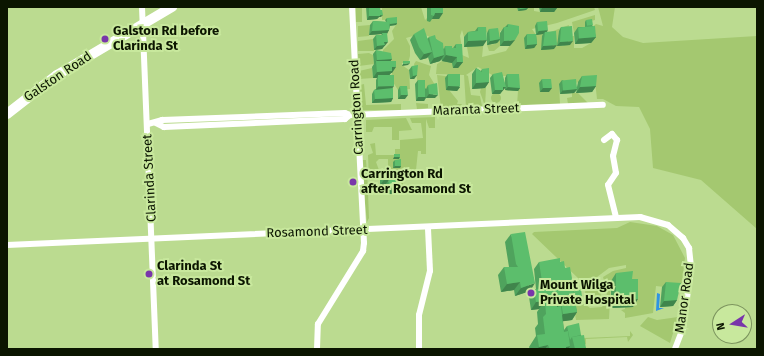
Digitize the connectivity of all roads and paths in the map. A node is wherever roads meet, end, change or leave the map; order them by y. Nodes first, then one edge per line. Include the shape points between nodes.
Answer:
1 (142, 7) edge
2 (172, 7) edge
3 (352, 7) edge
4 (143, 24) junction
5 (603, 105) dead end
6 (7, 114) edge
7 (357, 115) junction
8 (148, 124) junction
9 (604, 140) dead end
10 (626, 216) joint
11 (616, 218) junction
12 (428, 228) junction
13 (363, 230) junction
14 (153, 239) junction
15 (7, 245) edge
16 (156, 349) edge
17 (317, 349) edge
18 (419, 349) edge
19 (675, 349) edge

1 - 4 street, Clarinda Street
2 - 4 main road, Galston Road
3 - 7 street, Carrington Road
4 - 6 main road, Galston Road via 57,75
4 - 8 street, Clarinda Street
5 - 7 street, Maranta Street
7 - 8 street, Maranta Street via 350,115 344,119 164,127
7 - 13 street, Carrington Road
8 - 14 street, Clarinda Street
9 - 11 street via 612,134 617,140 613,156 616,173 608,185
10 - 11 street, Rosamond Street
10 - 19 street, Manor Road via 656,220 668,225 683,238 689,248 691,268 683,328
11 - 12 street, Rosamond Street
12 - 13 street, Rosamond Street
12 - 18 street via 430,271 419,315
13 - 14 street, Rosamond Street
13 - 17 street, Carrington Road via 363,251 318,324
14 - 15 street, Rosamond Street
14 - 16 street, Clarinda Street

